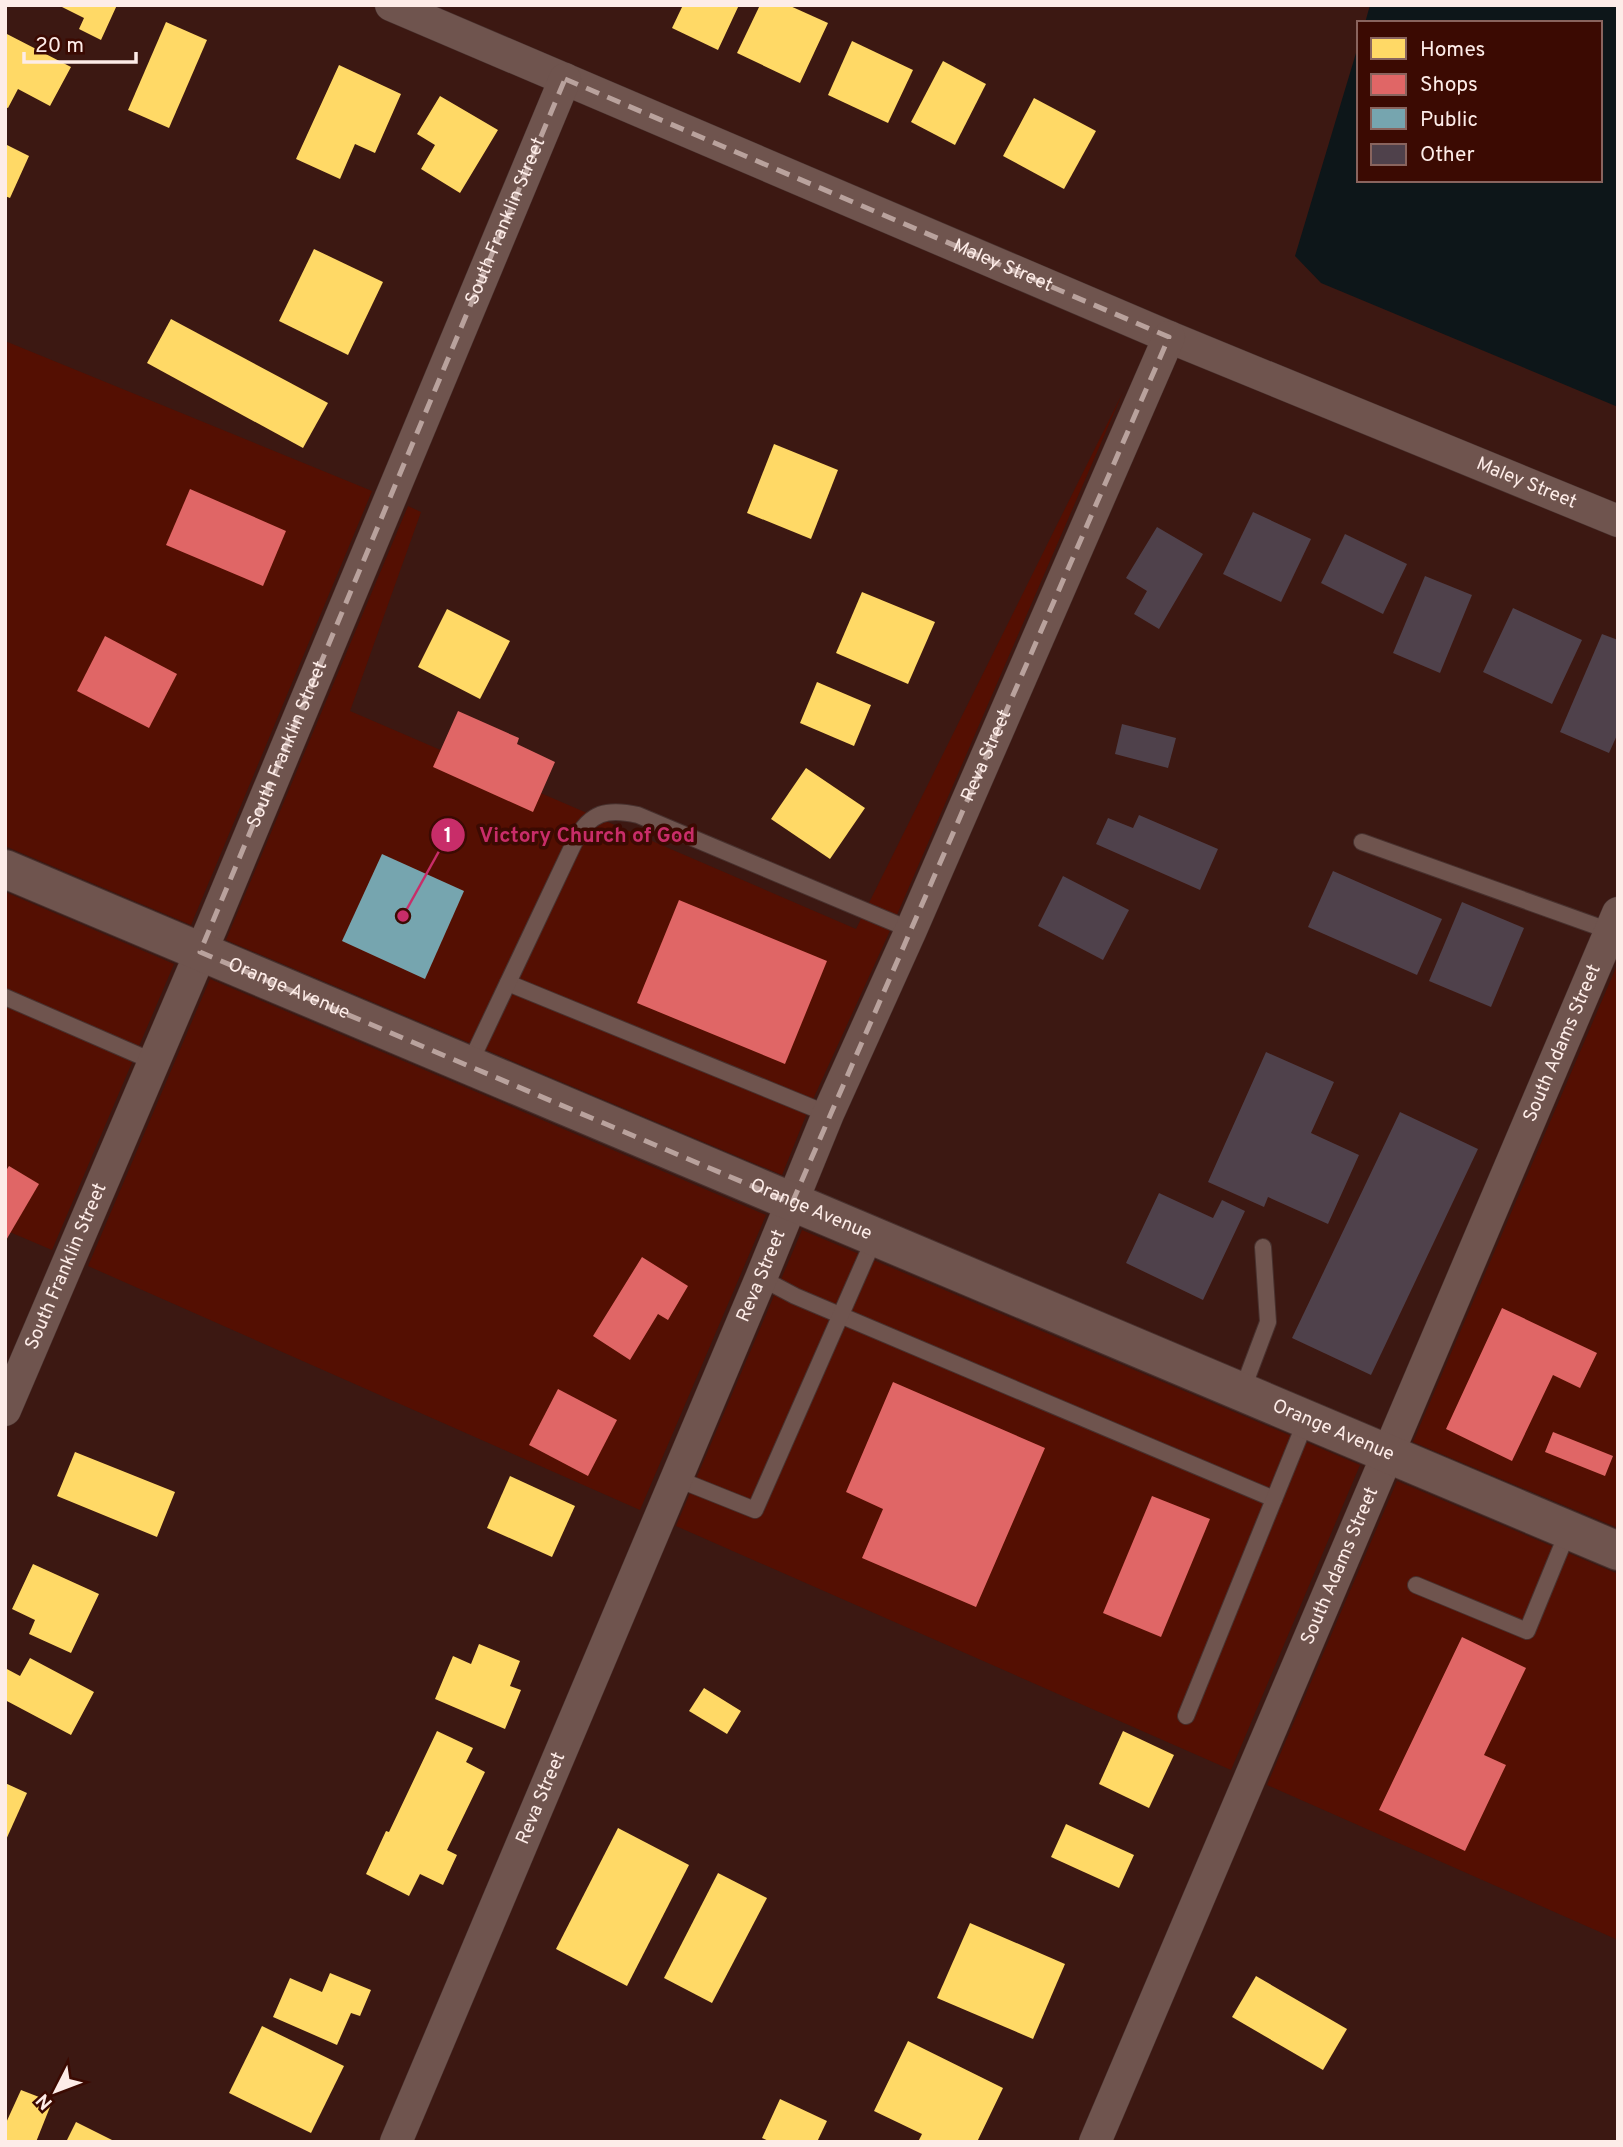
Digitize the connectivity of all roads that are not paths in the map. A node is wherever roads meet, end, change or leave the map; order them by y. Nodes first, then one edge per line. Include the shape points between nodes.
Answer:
1 (391, 5) edge
2 (565, 79) junction
3 (1169, 337) junction
4 (1618, 521) edge
5 (1362, 842) dead end
6 (5, 869) edge
7 (1614, 922) edge
8 (911, 930) junction
9 (200, 952) junction
10 (508, 983) junction
11 (5, 998) edge
12 (152, 1061) junction
13 (469, 1066) junction
14 (828, 1114) junction
15 (792, 1203) junction
16 (875, 1237) junction
17 (1264, 1247) dead end
18 (761, 1278) junction
19 (841, 1316) junction
20 (1242, 1391) junction
21 (5, 1410) edge
22 (1307, 1418) junction
23 (1387, 1454) junction
24 (675, 1478) junction
25 (1274, 1499) junction
26 (1569, 1530) junction
27 (1618, 1551) edge
28 (1416, 1585) dead end
29 (1186, 1716) dead end
30 (396, 2142) edge
31 (1095, 2142) edge

1 - 2 street, Maley Street
2 - 3 street, Maley Street
2 - 9 street, South Franklin Street
3 - 4 street, Maley Street
3 - 8 street, Reva Street
5 - 7 lane
6 - 9 street, Orange Avenue
7 - 23 street, South Adams Street
8 - 10 lane via 617,810 583,825
8 - 14 street, Reva Street
9 - 12 street, South Franklin Street
9 - 13 street, Orange Avenue
10 - 13 lane
10 - 14 lane
11 - 12 lane
12 - 21 street, South Franklin Street
13 - 15 street, Orange Avenue
14 - 15 street, Reva Street
15 - 16 street, Orange Avenue
15 - 18 street, Reva Street
16 - 19 lane
16 - 20 street, Orange Avenue
17 - 20 lane via 1268,1322
18 - 19 lane
18 - 24 street, Reva Street
19 - 24 lane via 755,1510
19 - 25 lane
20 - 22 street, Orange Avenue
22 - 23 street, Orange Avenue
22 - 25 lane
23 - 26 street, Orange Avenue
23 - 31 street, South Adams Street
24 - 30 street, Reva Street
25 - 29 lane
26 - 27 street, Orange Avenue
26 - 28 lane via 1527,1631

